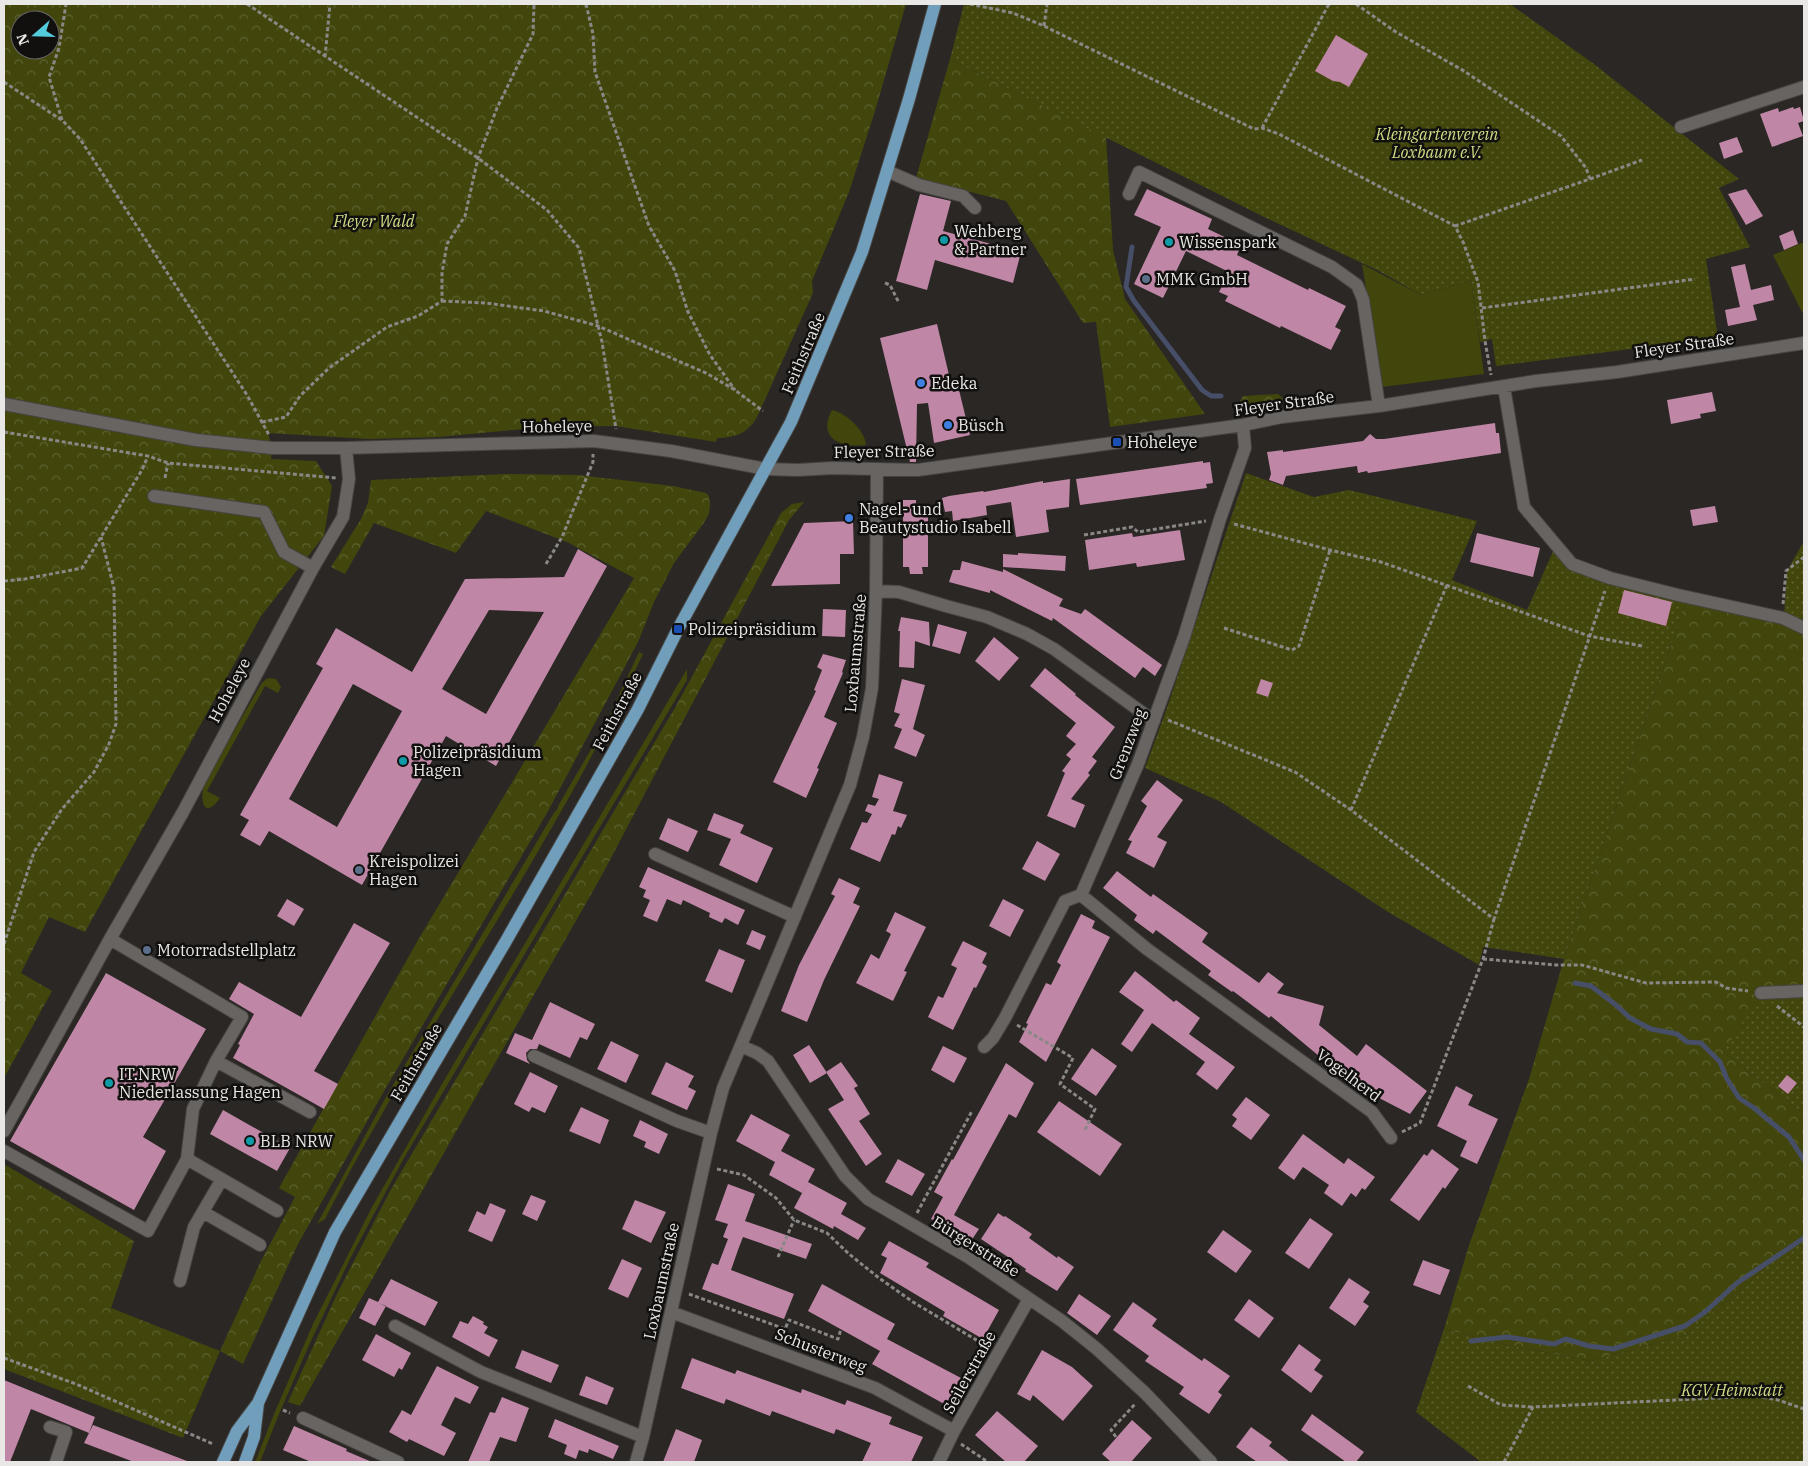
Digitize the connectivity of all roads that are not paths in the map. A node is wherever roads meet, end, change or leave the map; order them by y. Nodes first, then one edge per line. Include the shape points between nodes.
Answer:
1 (935, 4) edge
2 (1804, 87) edge
3 (1681, 127) dead end
4 (887, 171) junction
5 (1129, 194) dead end
6 (975, 208) dead end
7 (1804, 343) edge
8 (1499, 387) junction
9 (4, 404) edge
10 (1379, 406) junction
11 (1243, 425) junction
12 (346, 448) junction
13 (766, 469) junction
14 (877, 469) junction
15 (154, 496) dead end
16 (313, 568) junction
17 (876, 591) junction
18 (1804, 628) edge
19 (1155, 718) junction
20 (655, 854) dead end
21 (1081, 894) junction
22 (795, 918) junction
23 (110, 939) junction
24 (1804, 991) edge
25 (1761, 993) road end
26 (741, 1046) junction
27 (984, 1047) dead end
28 (534, 1056) dead end
29 (216, 1061) junction
30 (310, 1112) dead end
31 (4, 1131) edge
32 (711, 1133) junction
33 (1391, 1138) road end
34 (4, 1150) edge
35 (187, 1159) junction
36 (222, 1179) junction
37 (276, 1211) dead end
38 (204, 1212) junction
39 (260, 1246) dead end
40 (180, 1281) dead end
41 (1029, 1300) junction
42 (671, 1312) junction
43 (395, 1326) dead end
44 (258, 1403) junction
45 (302, 1418) dead end
46 (50, 1427) dead end
47 (954, 1431) junction
48 (643, 1437) junction
49 (56, 1462) edge
50 (223, 1462) edge
51 (245, 1462) edge
52 (398, 1462) edge
53 (636, 1462) edge
54 (939, 1462) edge
55 (1210, 1462) edge

1 - 4 main road, Feithstraße
2 - 3 street
4 - 6 street via 918,185 963,196
4 - 13 main road, Feithstraße via 850,283 791,422
5 - 10 street via 1140,172 1332,267 1357,285 1363,300
7 - 8 street, Fleyer Straße
8 - 10 street, Fleyer Straße
8 - 18 street via 1524,507 1572,564 1610,578 1783,618
9 - 12 street, Hoheleye via 196,440 272,448
10 - 11 street, Fleyer Straße via 1282,417
11 - 14 street, Fleyer Straße via 918,470
11 - 19 street, Grenzweg via 1245,448
12 - 13 street, Hoheleye via 594,441
12 - 16 street, Hoheleye via 350,479 343,517
13 - 14 street, Fleyer Straße
13 - 44 main road, Feithstraße via 638,709 335,1232
14 - 17 street, Loxbaumstraße
15 - 16 street via 264,512 284,552
16 - 23 street, Hoheleye via 183,812
17 - 19 street via 899,592 987,617 1027,634 1054,648
17 - 22 street, Loxbaumstraße via 872,688 863,737 850,785
19 - 21 street, Grenzweg
20 - 22 street
21 - 27 street via 1065,901 1006,1018
21 - 33 street, Vogelherd via 1147,948 1372,1112
22 - 26 street, Loxbaumstraße
23 - 29 street via 242,1018
23 - 31 street, Hoheleye
24 - 25 street
26 - 32 street, Loxbaumstraße via 723,1088
26 - 41 street, Bürgerstraße via 768,1061 845,1176 868,1199 968,1257
28 - 32 street via 677,1121
29 - 30 street
29 - 35 street via 193,1109
32 - 42 street, Loxbaumstraße
34 - 35 street via 148,1231
35 - 36 street
36 - 37 street
36 - 38 street
38 - 39 street
38 - 40 street via 194,1227
41 - 47 street, Seilerstraße
41 - 55 street, Bürgerstraße via 1062,1321 1145,1393
42 - 47 street, Schusterweg via 875,1388
42 - 48 street, Loxbaumstraße
43 - 48 street via 481,1372
44 - 50 main road, Feithstraße via 237,1431
44 - 51 main road, Feithstraße via 254,1437
45 - 52 street
46 - 49 street via 66,1432
47 - 54 street, Seilerstraße
48 - 53 street, Loxbaumstraße

